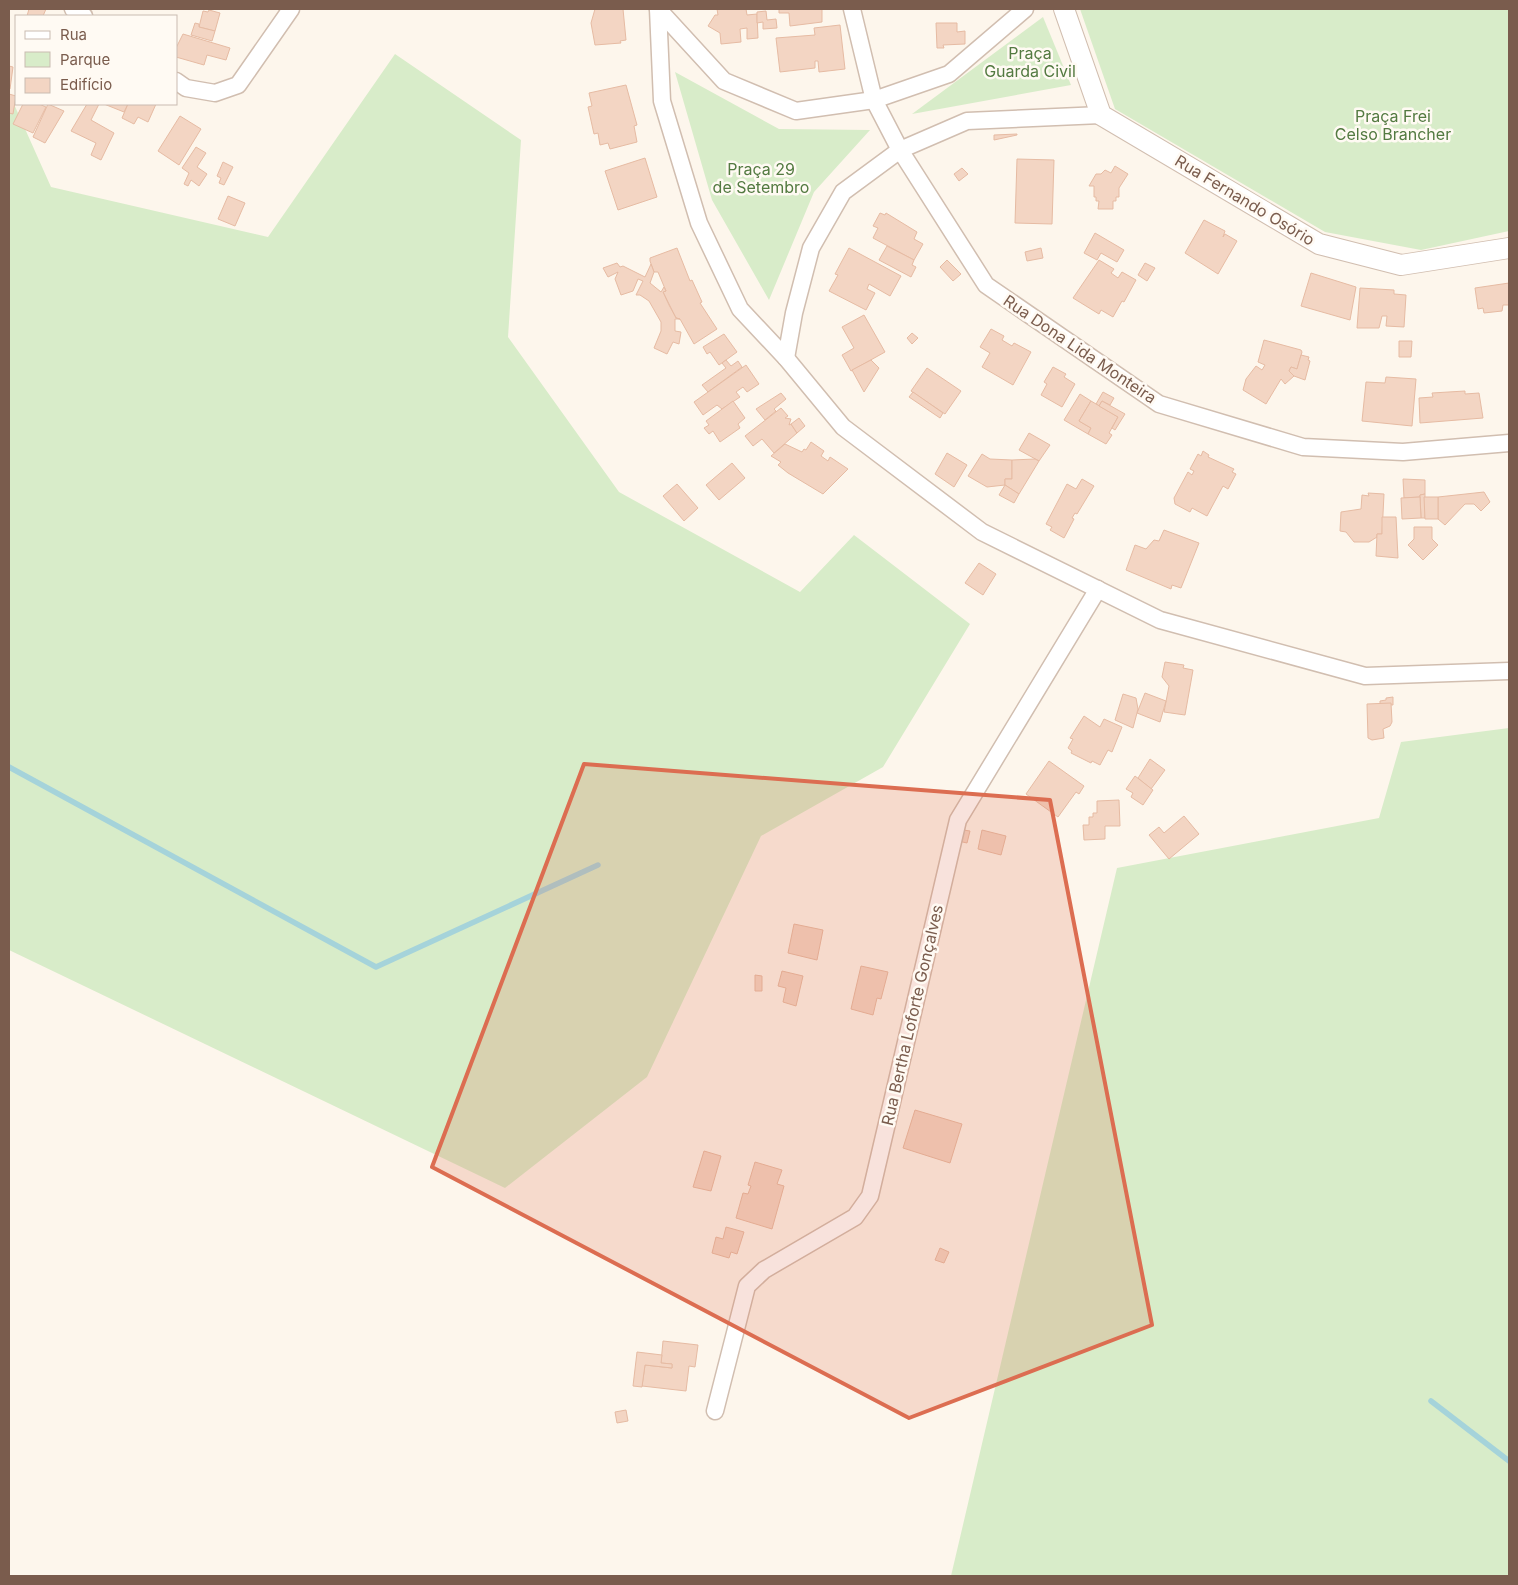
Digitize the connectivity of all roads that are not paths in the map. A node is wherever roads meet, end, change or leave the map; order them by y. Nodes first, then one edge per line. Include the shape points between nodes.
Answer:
1 (291, 9) edge
2 (658, 9) edge
3 (852, 9) edge
4 (1025, 9) edge
5 (1064, 9) edge
6 (178, 82) edge
7 (874, 100) junction
8 (1101, 115) junction
9 (900, 150) junction
10 (1509, 248) edge
11 (786, 358) junction
12 (1509, 443) edge
13 (1098, 589) junction
14 (1509, 670) edge
15 (715, 1411) dead end

1 - 6 street via 238,85 215,93 186,88
2 - 7 street via 724,81 796,111
2 - 11 street via 662,102 700,223 740,309
3 - 7 street, Rua Dona Lida Monteira
4 - 7 street via 949,74
5 - 8 street
7 - 9 street, Rua Dona Lida Monteira
8 - 9 street via 967,121
8 - 10 street, Rua Fernando Osório via 1318,244 1401,265
9 - 11 street via 843,192 811,248
9 - 12 street, Rua Dona Lida Monteira via 986,285 1159,404 1303,447 1403,452
11 - 13 street via 843,426 982,532
13 - 14 street via 1160,620 1364,676
13 - 15 street, Rua Bertha Loforte Gonçalves via 958,820 870,1196 855,1217 764,1270 747,1286

